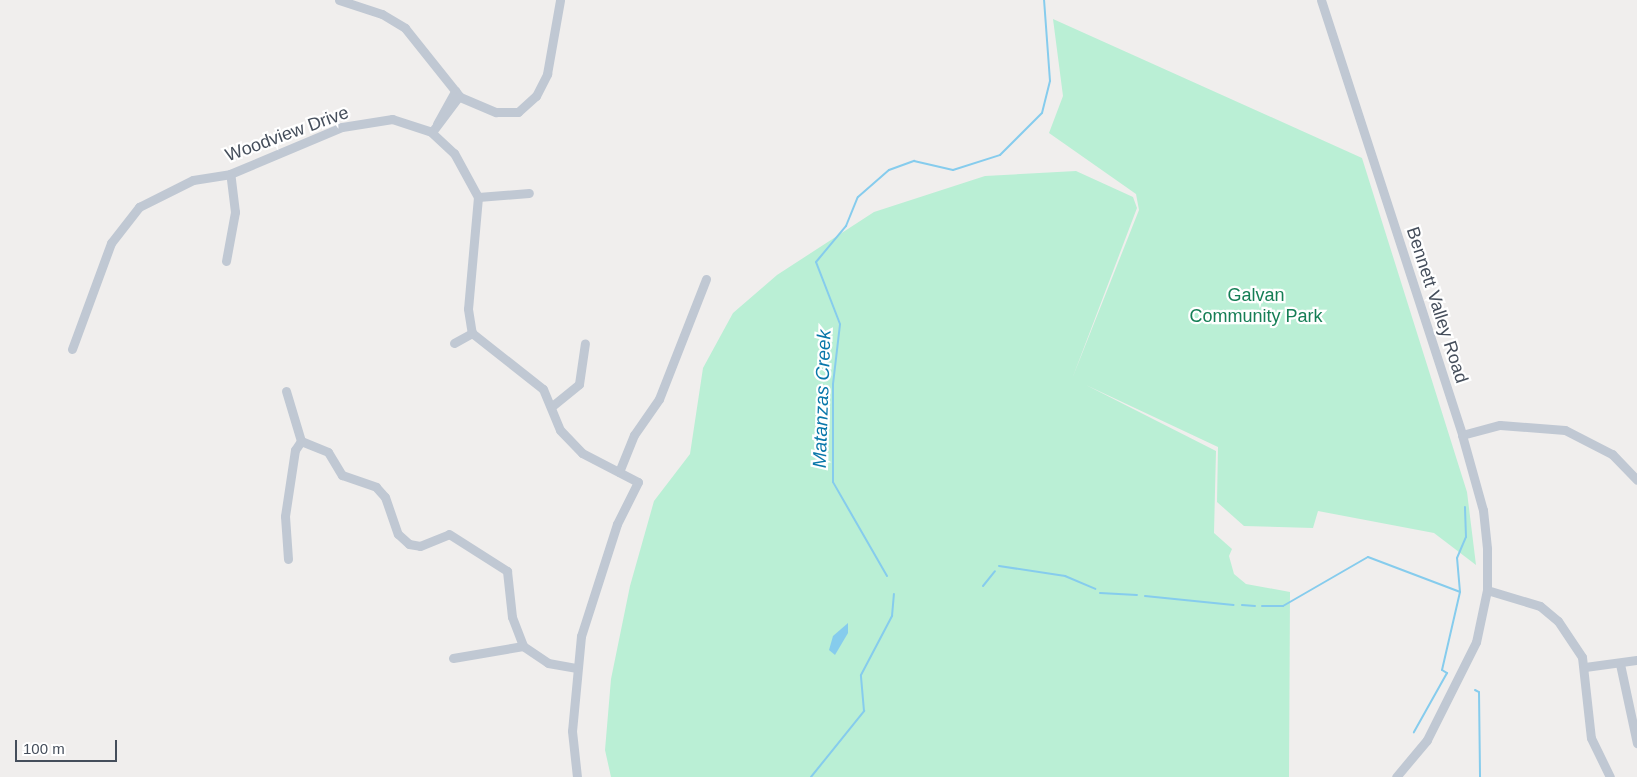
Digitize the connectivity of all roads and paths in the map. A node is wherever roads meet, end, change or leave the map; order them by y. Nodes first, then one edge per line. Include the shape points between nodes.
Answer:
1 (340, 0) edge
2 (560, 0) edge
3 (1321, 0) edge
4 (457, 93) junction
5 (432, 132) junction
6 (230, 174) junction
7 (529, 193) dead end
8 (478, 197) junction
9 (226, 261) dead end
10 (706, 279) dead end
11 (472, 333) junction
12 (454, 343) dead end
13 (585, 343) dead end
14 (72, 349) dead end
15 (286, 391) dead end
16 (551, 407) junction
17 (1462, 436) junction
18 (301, 441) junction
19 (619, 472) junction
20 (1637, 480) edge
21 (288, 559) dead end
22 (1486, 590) junction
23 (523, 646) junction
24 (453, 658) dead end
25 (1637, 660) edge
26 (1620, 664) junction
27 (576, 668) junction
28 (1585, 668) junction
29 (1637, 743) edge
30 (577, 777) edge
31 (1396, 777) edge
32 (1610, 777) edge

1 - 4 street via 382,14 405,28
2 - 4 street via 547,74 536,96 518,112 496,112
3 - 17 street, Bennett Valley Road
4 - 5 street
5 - 6 street, Woodview Drive via 392,120 342,127
5 - 8 street, Woodview Drive via 454,153
6 - 9 street via 235,212
6 - 14 street, Woodview Drive via 193,180 139,207 111,243
7 - 8 street
8 - 11 street via 468,309
10 - 19 street via 659,399 634,435
11 - 12 street
11 - 16 street via 543,389
13 - 16 street via 579,384
15 - 18 street
16 - 19 street via 560,430 582,452
17 - 20 street via 1500,425 1565,430 1612,454
17 - 22 street, Bennett Valley Road via 1483,510
18 - 21 street via 295,450 286,516
18 - 23 street via 328,452 342,475 376,487 385,497 398,534 409,544 420,546 449,534 507,572 512,617
19 - 27 street via 638,482 590,601
22 - 28 street via 1540,606 1558,621
22 - 31 street, Bennett Valley Road via 1476,642 1458,684 1427,740
23 - 24 street
23 - 27 street via 548,663
25 - 26 street
26 - 28 street
26 - 29 street
27 - 30 street via 572,731
28 - 32 street via 1592,738

